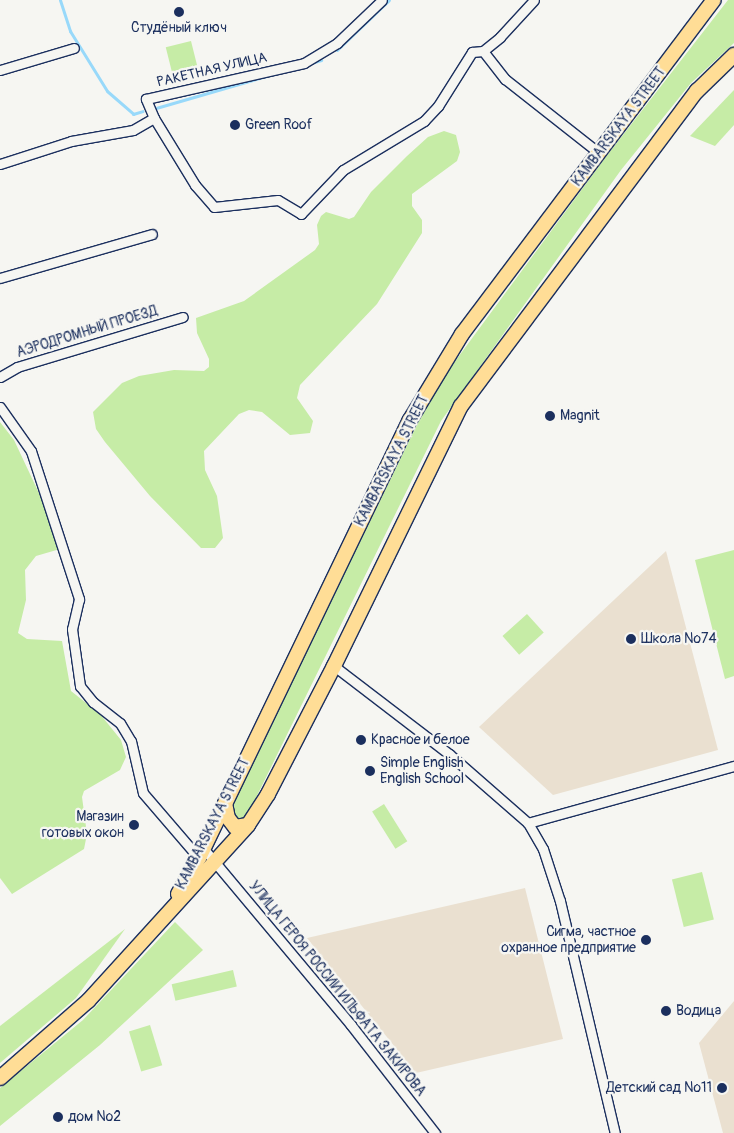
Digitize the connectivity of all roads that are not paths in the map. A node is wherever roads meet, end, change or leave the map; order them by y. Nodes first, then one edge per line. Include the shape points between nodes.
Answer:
1 (382, 0) edge
2 (534, 0) edge
3 (714, 0) edge
4 (74, 48) dead end
5 (483, 51) junction
6 (734, 54) edge
7 (0, 70) edge
8 (154, 118) junction
9 (599, 154) junction
10 (0, 164) edge
11 (152, 234) dead end
12 (0, 278) edge
13 (183, 317) dead end
14 (0, 377) edge
15 (0, 407) edge
16 (334, 666) junction
17 (734, 766) edge
18 (225, 803) junction
19 (528, 823) junction
20 (248, 825) junction
21 (201, 853) junction
22 (217, 863) junction
23 (168, 912) junction
24 (0, 1078) edge
25 (435, 1133) edge
26 (615, 1133) edge

1 - 8 street, РАКЕТНАЯ УЛИЦА via 337,43 304,63 146,99
2 - 5 street
3 - 9 main road, KAMBARSKAYA STREET
4 - 7 street
5 - 8 street via 472,52 438,106 424,121 343,170 301,214 278,200 214,207 195,186
5 - 9 street via 505,79
6 - 16 main road, KAMBARSKAYA STREET via 697,91 461,406
8 - 10 street via 133,130 71,141
9 - 18 main road, KAMBARSKAYA STREET via 462,334 410,420
11 - 12 street
13 - 14 street, АЭРОДРОМНЫЙ ПРОЕЗД via 17,368
15 - 21 street, УЛИЦА ГЕРОЯ РОССИИ ИЛЬФАТА ЗАКИРОВА via 31,452 80,599 72,629 80,686 93,702 120,723 131,741 143,792
16 - 19 street via 449,754
16 - 20 main road, KAMBARSKAYA STREET via 268,794
17 - 19 street
18 - 20 main road via 228,818 235,827
18 - 21 main road, KAMBARSKAYA STREET
19 - 26 street via 543,849 560,901
20 - 22 main road, KAMBARSKAYA STREET
21 - 22 street, УЛИЦА ГЕРОЯ РОССИИ ИЛЬФАТА ЗАКИРОВА
21 - 23 main road, KAMBARSKAYA STREET
22 - 23 main road, KAMBARSKAYA STREET
22 - 25 street, УЛИЦА ГЕРОЯ РОССИИ ИЛЬФАТА ЗАКИРОВА
23 - 24 main road, KAMBARSKAYA STREET via 88,1001

